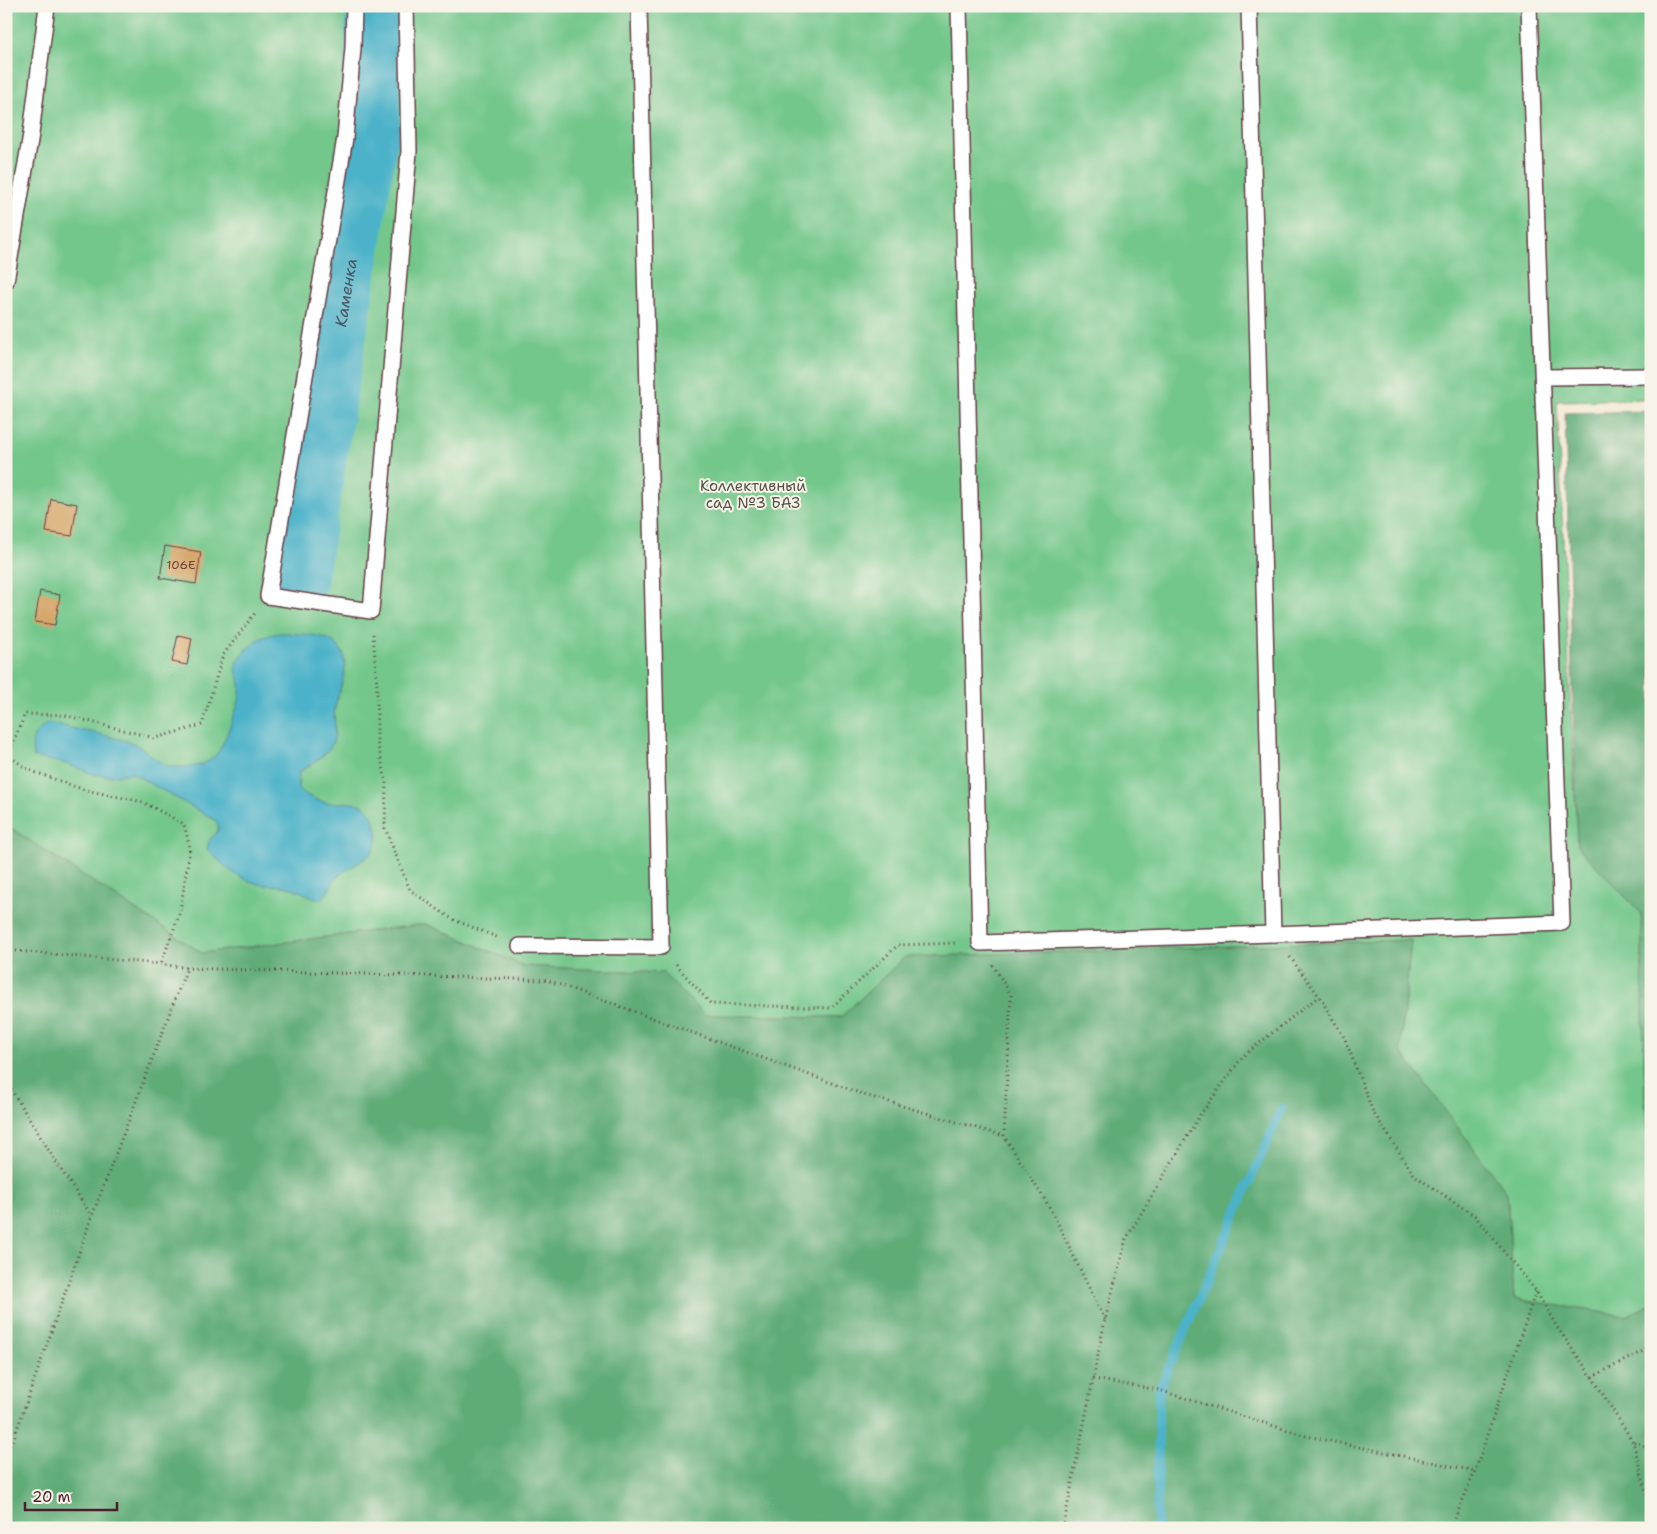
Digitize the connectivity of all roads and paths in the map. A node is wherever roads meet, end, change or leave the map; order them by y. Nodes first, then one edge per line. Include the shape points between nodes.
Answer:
1 (47, 6) edge
2 (354, 6) edge
3 (406, 6) edge
4 (639, 6) edge
5 (959, 6) edge
6 (1250, 6) edge
7 (1529, 6) edge
8 (6, 281) edge
9 (1651, 376) edge
10 (1543, 377) junction
11 (268, 596) junction
12 (371, 611) junction
13 (7, 755) edge
14 (1273, 934) junction
15 (980, 943) junction
16 (520, 946) joint
17 (661, 947) junction
18 (6, 950) edge
19 (161, 964) junction
20 (187, 968) junction
21 (1319, 996) junction
22 (6, 1081) edge
23 (1004, 1136) junction
24 (92, 1216) junction
25 (1536, 1291) junction
26 (1105, 1320) junction
27 (1651, 1347) edge
28 (1592, 1377) junction
29 (1093, 1379) junction
30 (1633, 1442) junction
31 (1651, 1448) edge
32 (6, 1454) edge
33 (1475, 1471) junction
34 (1651, 1510) edge
35 (1063, 1528) edge
36 (1451, 1528) edge

1 - 8 lane via 31,134
2 - 11 lane via 345,138
3 - 12 lane via 409,151
4 - 17 lane
5 - 15 lane
6 - 14 lane
7 - 10 lane
9 - 10 lane
10 - 14 lane via 1562,923
11 - 12 lane
11 - 13 path via 224,655 202,725 155,738 64,715 26,714
12 - 16 path via 377,685 377,741 386,781 385,828 410,890 452,919
13 - 19 path via 29,770 85,790 143,802 184,824 190,848 180,912
14 - 15 lane
14 - 21 path
15 - 17 path via 898,945 831,1008 711,1004
15 - 23 path via 1011,995
16 - 17 lane
18 - 19 path
19 - 20 path
20 - 23 path via 547,980 865,1095
20 - 24 path
21 - 25 path via 1345,1039 1373,1112 1414,1175 1475,1216
21 - 26 path via 1243,1056 1200,1115 1126,1239
22 - 24 path
23 - 26 path via 1049,1206
24 - 32 path
25 - 28 path
25 - 33 path
26 - 29 path
27 - 28 path
28 - 30 path
29 - 33 path via 1159,1390 1306,1436
29 - 35 path
30 - 31 path
30 - 34 path
33 - 36 path

